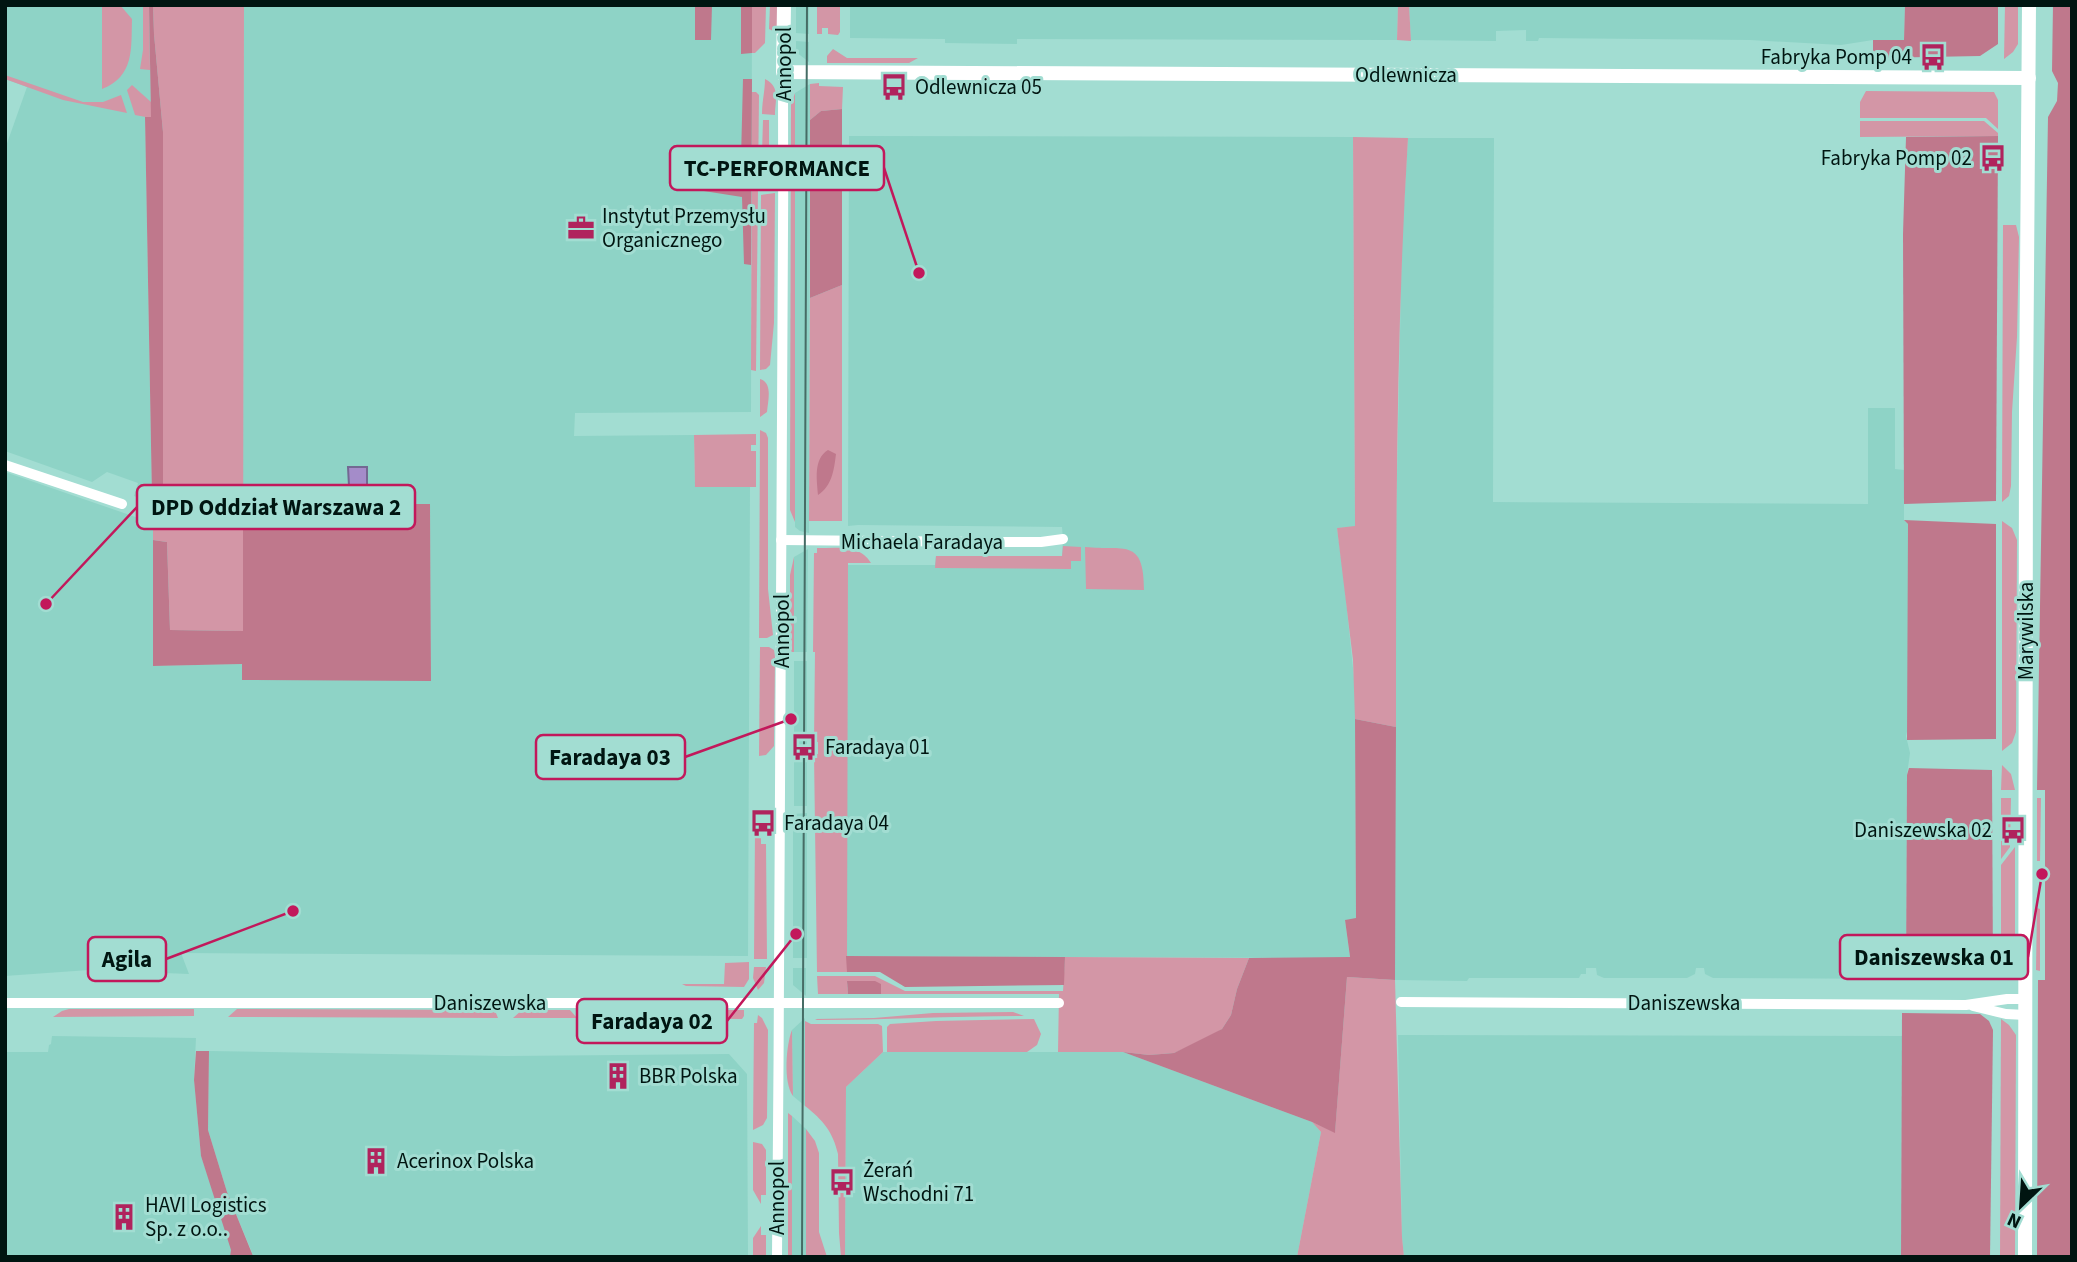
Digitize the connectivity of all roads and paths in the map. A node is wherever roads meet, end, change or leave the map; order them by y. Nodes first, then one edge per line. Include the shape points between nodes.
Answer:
1 (784, 5) edge
2 (2029, 5) edge
3 (783, 72) junction
4 (2029, 78) junction
5 (5, 465) edge
6 (122, 505) dead end
7 (1063, 539) dead end
8 (781, 540) junction
9 (2026, 999) junction
10 (1401, 1002) dead end
11 (5, 1003) edge
12 (778, 1003) junction
13 (1059, 1003) dead end
14 (1966, 1005) junction
15 (2026, 1015) junction
16 (777, 1257) edge
17 (2025, 1257) edge

1 - 3 street, Annopol
2 - 4 street, Marywilska
3 - 4 street, Odlewnicza
3 - 8 street, Annopol
4 - 9 street, Marywilska
5 - 6 street
7 - 8 street, Michaela Faradaya
8 - 12 street, Annopol
9 - 14 street, Daniszewska
9 - 15 street, Marywilska
10 - 14 street, Daniszewska
11 - 12 street, Daniszewska
12 - 13 street, Daniszewska
12 - 16 street, Annopol
14 - 15 street, Daniszewska
15 - 17 street, Marywilska

